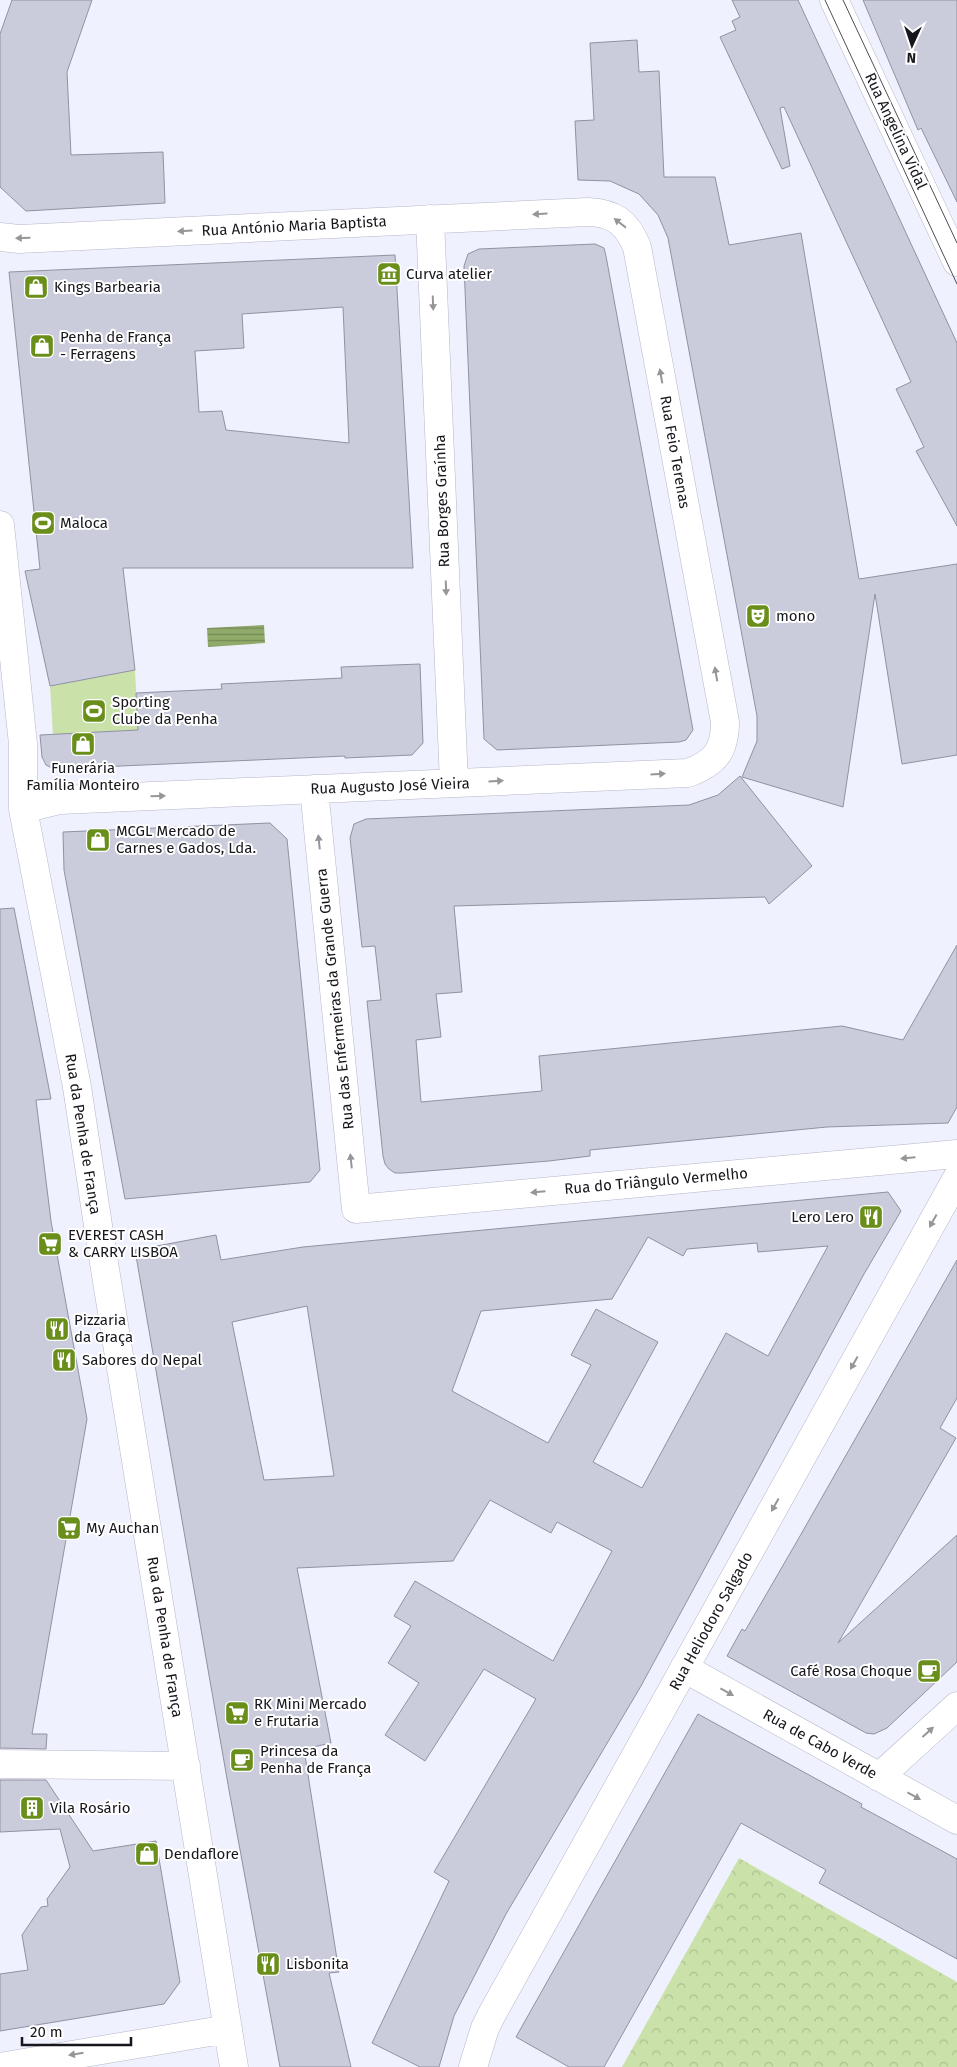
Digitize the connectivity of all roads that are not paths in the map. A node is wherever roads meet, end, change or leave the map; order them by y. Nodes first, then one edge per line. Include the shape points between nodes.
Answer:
1 (834, 0) edge
2 (588, 212) joint
3 (430, 219) junction
4 (0, 237) edge
5 (957, 262) edge
6 (0, 525) edge
7 (725, 722) joint
8 (454, 783) junction
9 (314, 789) junction
10 (23, 809) junction
11 (957, 1154) edge
12 (957, 1178) edge
13 (356, 1209) joint
14 (684, 1668) junction
15 (957, 1706) edge
16 (0, 1764) edge
17 (186, 1766) junction
18 (879, 1777) junction
19 (957, 1820) edge
20 (228, 2029) junction
21 (0, 2067) edge
22 (234, 2067) edge
23 (474, 2067) edge

1 - 5 street, Rua Angelina Vidal
2 -> 3 street, Rua António Maria Baptista
7 -> 2 street, Rua Feio Terenas via 638,247 619,220 602,213
3 -> 4 street, Rua António Maria Baptista via 19,239
3 -> 8 street, Rua Borges Graínha
6 - 10 street, Rua da Penha de França via 23,744
8 -> 7 street, Rua Augusto José Vieira via 688,773 717,756 725,736
8 - 9 street, Rua Augusto José Vieira
10 -> 9 street, Rua Augusto José Vieira via 60,800
13 -> 9 street, Rua das Enfermeiras da Grande Guerra
10 - 17 street, Rua da Penha de França via 77,1088
11 -> 13 street, Rua do Triângulo Vermelho
12 -> 14 street, Rua Heliodoro Salgado
14 -> 18 street, Rua de Cabo Verde
14 - 23 street, Rua Heliodoro Salgado via 492,2014
18 -> 15 street
16 - 17 street
17 - 20 street, Rua da Penha de França
18 -> 19 street, Rua de Cabo Verde
20 -> 21 street
20 - 22 street, Rua da Penha de França

